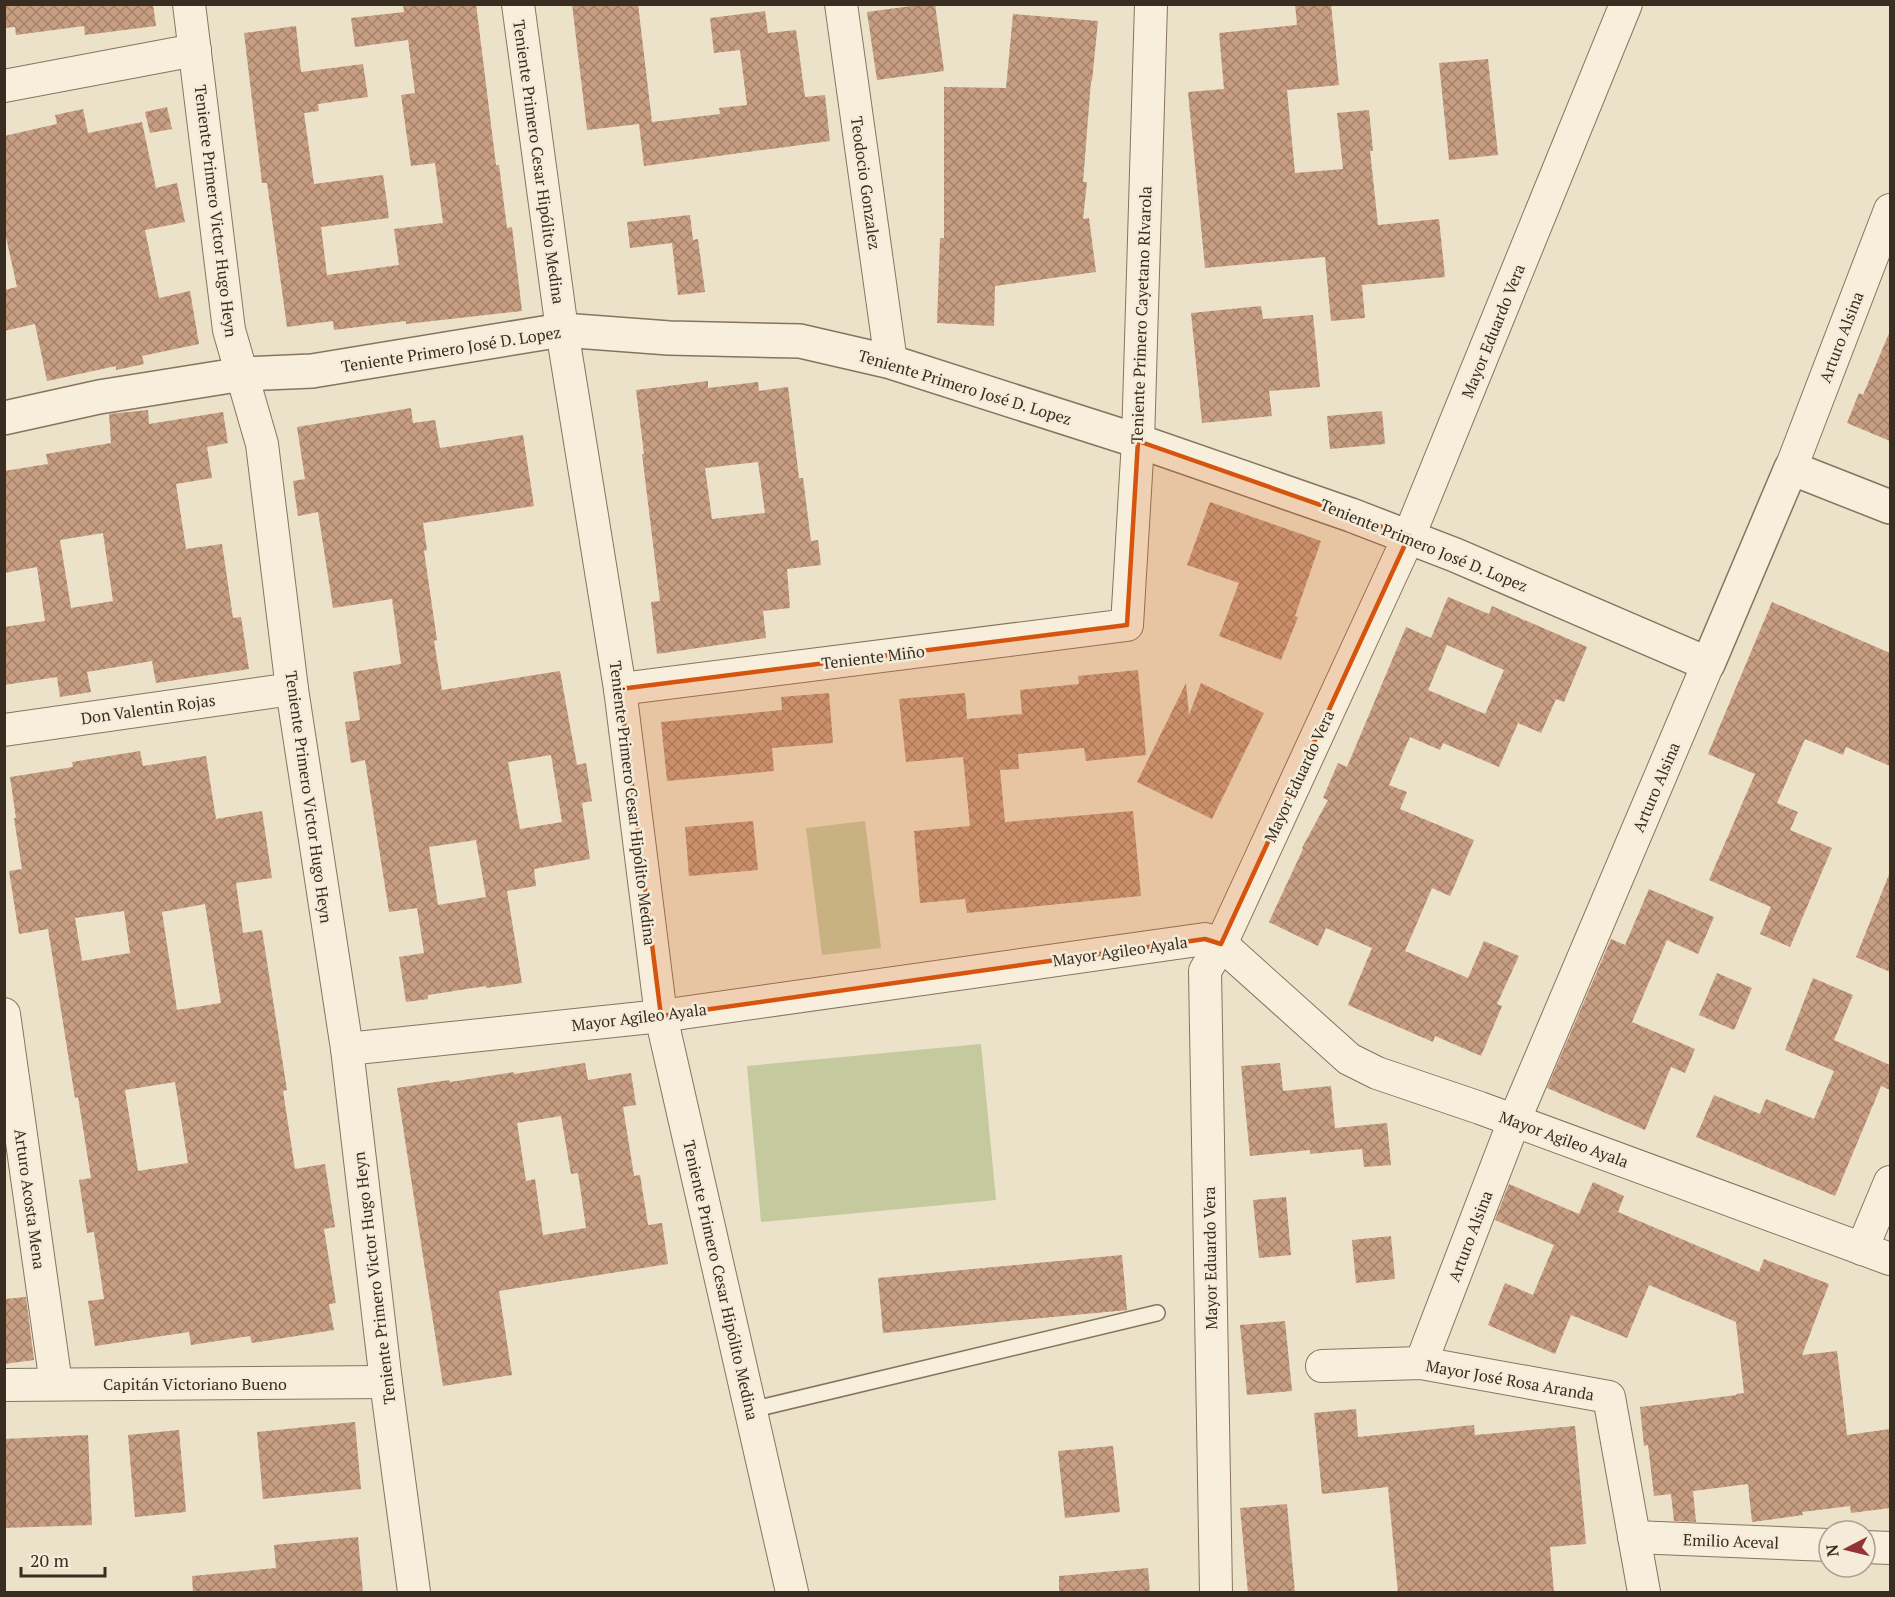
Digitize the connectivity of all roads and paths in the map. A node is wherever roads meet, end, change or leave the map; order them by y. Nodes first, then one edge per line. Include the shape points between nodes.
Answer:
1 (189, 4) edge
2 (518, 4) edge
3 (841, 4) edge
4 (1151, 4) edge
5 (1626, 4) edge
6 (195, 50) junction
7 (4, 86) edge
8 (1890, 210) edge
9 (562, 330) junction
10 (891, 362) junction
11 (243, 375) junction
12 (4, 418) edge
13 (1138, 441) junction
14 (1791, 468) junction
15 (1890, 507) edge
16 (1409, 536) junction
17 (1127, 625) joint
18 (1708, 664) junction
19 (292, 689) junction
20 (620, 689) junction
21 (4, 730) edge
22 (1221, 944) junction
23 (4, 1014) edge
24 (661, 1016) junction
25 (347, 1049) junction
26 (1514, 1121) junction
27 (1890, 1182) edge
28 (1876, 1254) edge
29 (1157, 1313) dead end
30 (1422, 1363) junction
31 (1322, 1366) dead end
32 (386, 1382) junction
33 (56, 1384) junction
34 (4, 1385) edge
35 (751, 1410) junction
36 (1634, 1537) junction
37 (1817, 1545) edge
38 (414, 1593) edge
39 (792, 1593) edge
40 (1216, 1593) edge
41 (1644, 1593) edge

1 - 6 street, Teniente Primero Victor Hugo Heyn
2 - 9 street, Teniente Primero Cesar Hipólito Medina
3 - 10 street, Teodocio Gonzalez
4 - 13 street, Teniente Primero Cayetano RIvarola
5 - 16 street, Mayor Eduardo Vera
6 - 7 street
6 - 11 street, Teniente Primero Victor Hugo Heyn via 229,330
8 - 14 street, Arturo Alsina
9 - 10 street, Teniente Primero José D. Lopez via 669,338 800,341
9 - 11 street, Teniente Primero José D. Lopez via 312,371
9 - 20 street, Teniente Primero Cesar Hipólito Medina
10 - 13 street, Teniente Primero José D. Lopez
11 - 12 street, Teniente Primero José D. Lopez via 99,397
11 - 19 street, Teniente Primero Victor Hugo Heyn via 262,444
13 - 16 street, Teniente Primero José D. Lopez
13 - 17 street, Teniente Primero Cayetano RIvarola
14 - 15 street
14 - 18 street, Arturo Alsina
16 - 18 street, Teniente Primero José D. Lopez
16 - 22 street, Mayor Eduardo Vera
17 - 20 street, Teniente Miño
18 - 26 street, Arturo Alsina
19 - 21 street, Don Valentin Rojas
19 - 25 street, Teniente Primero Victor Hugo Heyn
20 - 24 street, Teniente Primero Cesar Hipólito Medina
22 - 24 street, Mayor Agileo Ayala via 1205,939
22 - 26 street, Mayor Agileo Ayala via 1349,1059 1377,1073
22 - 40 street, Mayor Eduardo Vera via 1205,971
23 - 33 street, Arturo Acosta Mena
24 - 25 street, Mayor Agileo Ayala
24 - 35 street, Teniente Primero Cesar Hipólito Medina
25 - 32 street, Teniente Primero Victor Hugo Heyn
26 - 28 street, Mayor Agileo Ayala
26 - 30 street, Arturo Alsina
27 - 28 street
29 - 35 lane
30 - 31 street, Mayor José Rosa Aranda
30 - 36 street, Mayor José Rosa Aranda via 1609,1397
32 - 33 street, Capitán Victoriano Bueno
32 - 38 street, Teniente Primero Victor Hugo Heyn
33 - 34 street, Capitán Victoriano Bueno
35 - 39 street, Teniente Primero Cesar Hipólito Medina
36 - 37 street, Emilio Aceval
36 - 41 street, Mayor José Rosa Aranda

